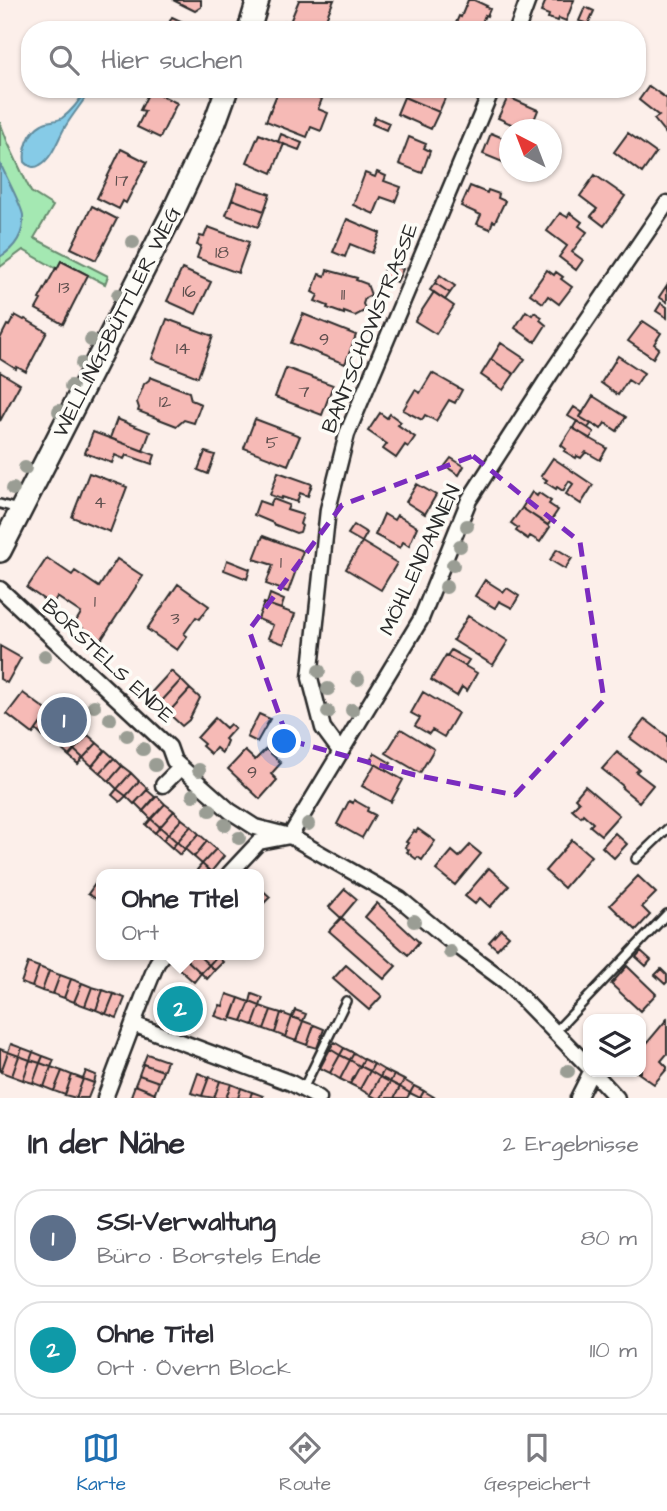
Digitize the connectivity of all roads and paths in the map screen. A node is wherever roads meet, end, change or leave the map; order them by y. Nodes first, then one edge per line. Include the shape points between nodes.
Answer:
1 (258, 0) edge
2 (528, 0) edge
3 (252, 21) edge
4 (520, 21) edge
5 (224, 98) edge
6 (488, 98) edge
7 (667, 203) edge
8 (0, 504) edge
9 (22, 511) junction
10 (0, 551) edge
11 (0, 589) edge
12 (340, 751) junction
13 (181, 767) junction
14 (163, 785) dead end
15 (667, 829) edge
16 (290, 836) junction
17 (636, 859) dead end
18 (234, 869) edge
19 (667, 915) edge
20 (159, 960) edge
21 (346, 1001) dead end
22 (133, 1024) junction
23 (555, 1032) junction
24 (583, 1061) edge
25 (589, 1077) edge
26 (597, 1077) edge
27 (303, 1089) junction
28 (105, 1098) edge
29 (319, 1098) edge
30 (578, 1098) edge
31 (617, 1098) edge

1 - 3 main road
2 - 4 street
5 - 9 main road, WELLINGSBÜTTLER WEG via 177,203
6 - 12 street, BANTSCHOWSTRASSE via 347,433 328,509 310,678 323,728
7 - 12 street, MÖHLENDANNEN via 469,500 421,620
8 - 9 lane
9 - 10 main road, WELLINGSBÜTTLER WEG
11 - 13 street, BORSTELS ENDE via 169,747
12 - 16 street, MÖHLENDANNEN
13 - 14 street
13 - 16 street, BORSTELS ENDE via 255,827
15 - 17 lane
16 - 18 street via 259,842
16 - 23 street, BORSTELS ENDE via 400,899 506,982
19 - 23 lane
20 - 22 street
21 - 27 lane
22 - 27 street
22 - 28 street
23 - 24 street, BORSTELS ENDE
25 - 30 street
26 - 31 street
27 - 29 street

